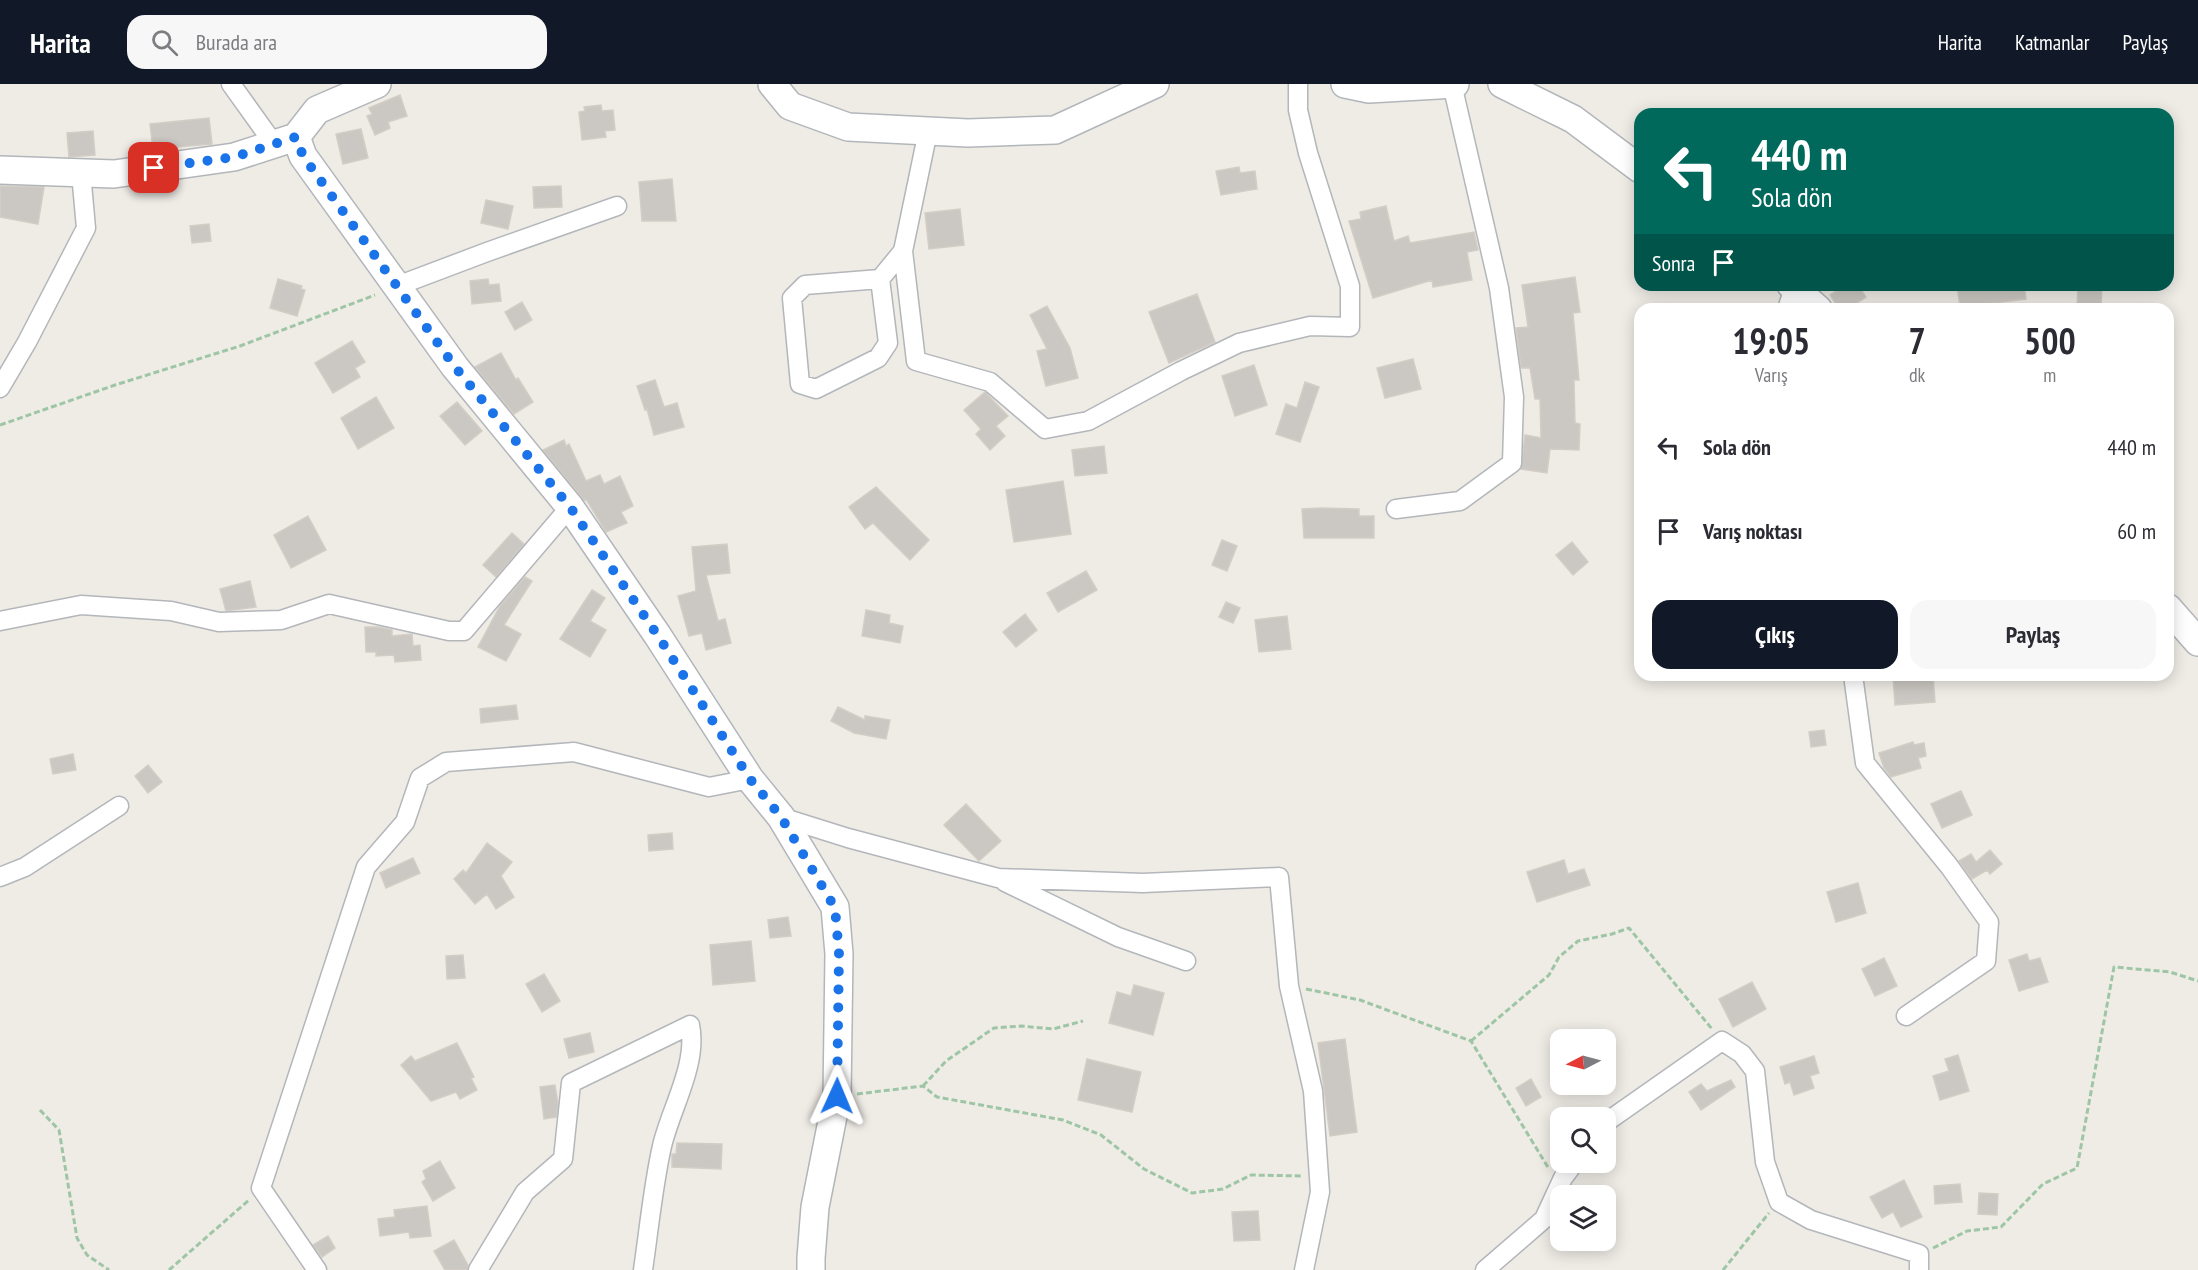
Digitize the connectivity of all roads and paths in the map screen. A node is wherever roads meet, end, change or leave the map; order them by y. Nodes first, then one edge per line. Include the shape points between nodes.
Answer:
1 (231, 84) edge
2 (377, 84) edge
3 (772, 84) edge
4 (1155, 84) edge
5 (1298, 84) edge
6 (1345, 84) edge
7 (1454, 84) edge
8 (1502, 84) edge
9 (928, 131) junction
10 (285, 140) junction
11 (1634, 164) edge
12 (0, 170) edge
13 (81, 173) junction
14 (617, 206) dead end
15 (903, 250) junction
16 (880, 279) junction
17 (397, 286) junction
18 (1791, 294) edge
19 (1807, 303) edge
20 (0, 388) edge
21 (0, 424) edge
22 (570, 507) junction
23 (1396, 509) dead end
24 (2174, 615) edge
25 (0, 621) edge
26 (2198, 642) edge
27 (1854, 681) edge
28 (750, 779) junction
29 (119, 806) dead end
30 (781, 817) junction
31 (0, 877) edge
32 (998, 878) junction
33 (1186, 961) dead end
34 (2198, 981) edge
35 (1289, 986) junction
36 (1906, 1016) dead end
37 (1083, 1021) dead end
38 (1471, 1041) junction
39 (1722, 1041) junction
40 (923, 1086) junction
41 (837, 1096) junction
42 (40, 1110) dead end
43 (1616, 1115) edge
44 (1318, 1176) junction
45 (1558, 1185) edge
46 (261, 1188) junction
47 (1779, 1202) junction
48 (1550, 1205) edge
49 (1919, 1262) edge
50 (109, 1270) edge
51 (169, 1270) edge
52 (317, 1270) edge
53 (478, 1270) edge
54 (643, 1270) edge
55 (812, 1270) edge
56 (1304, 1270) edge
57 (1485, 1270) edge
58 (1723, 1270) edge

1 - 10 street
2 - 10 street via 317,110
3 - 9 street via 790,106 848,127
4 - 9 street via 1055,130
5 - 15 street via 1298,110 1308,153 1350,286 1350,327 1310,326 1239,344 1088,421 1045,429 990,382 916,360
6 - 7 street via 1368,89
7 - 23 street via 1499,288 1515,397 1512,463 1460,501
8 - 11 street via 1574,119
9 - 15 street
10 - 13 street via 234,157 114,174
10 - 17 street via 303,156
12 - 13 street
13 - 20 street via 86,228
14 - 17 street
15 - 16 street
16 - 16 street via 805,285 792,298 800,384 816,388 878,358 888,343
17 - 21 path via 240,346
17 - 22 street via 455,367
18 - 19 street
22 - 25 street via 464,631 329,604 281,620 219,622 171,611 81,605
22 - 28 street
24 - 26 street
27 - 36 street via 1866,763 1989,922 1986,961
28 - 30 street
28 - 46 street via 709,788 574,752 446,762 420,778 405,822 366,867
29 - 31 street via 25,867
30 - 32 street
30 - 41 street via 835,908 839,954
32 - 33 street via 1118,937
32 - 35 street via 1143,883 1279,877
34 - 49 path via 2170,972 2114,967 2077,1168 2043,1184 2001,1227 1967,1231
35 - 38 path via 1360,1000
35 - 44 street via 1313,1091
37 - 40 path via 1053,1029 994,1028 946,1061
38 - 39 path via 1550,975 1559,957 1578,940 1629,928
38 - 45 path
39 - 43 street
39 - 47 street via 1742,1054 1755,1071 1765,1162
40 - 41 path
40 - 44 path via 937,1097 1063,1120 1101,1136 1144,1169 1192,1193 1223,1188 1251,1175
41 - 55 street via 815,1207
42 - 50 path via 59,1130 77,1238 87,1255
44 - 56 street via 1320,1192
46 - 51 path
46 - 52 street
47 - 49 street via 1810,1220
47 - 58 path
48 - 57 street via 1544,1218
53 - 54 street via 525,1192 563,1160 571,1083 690,1025 690,1057 662,1146

